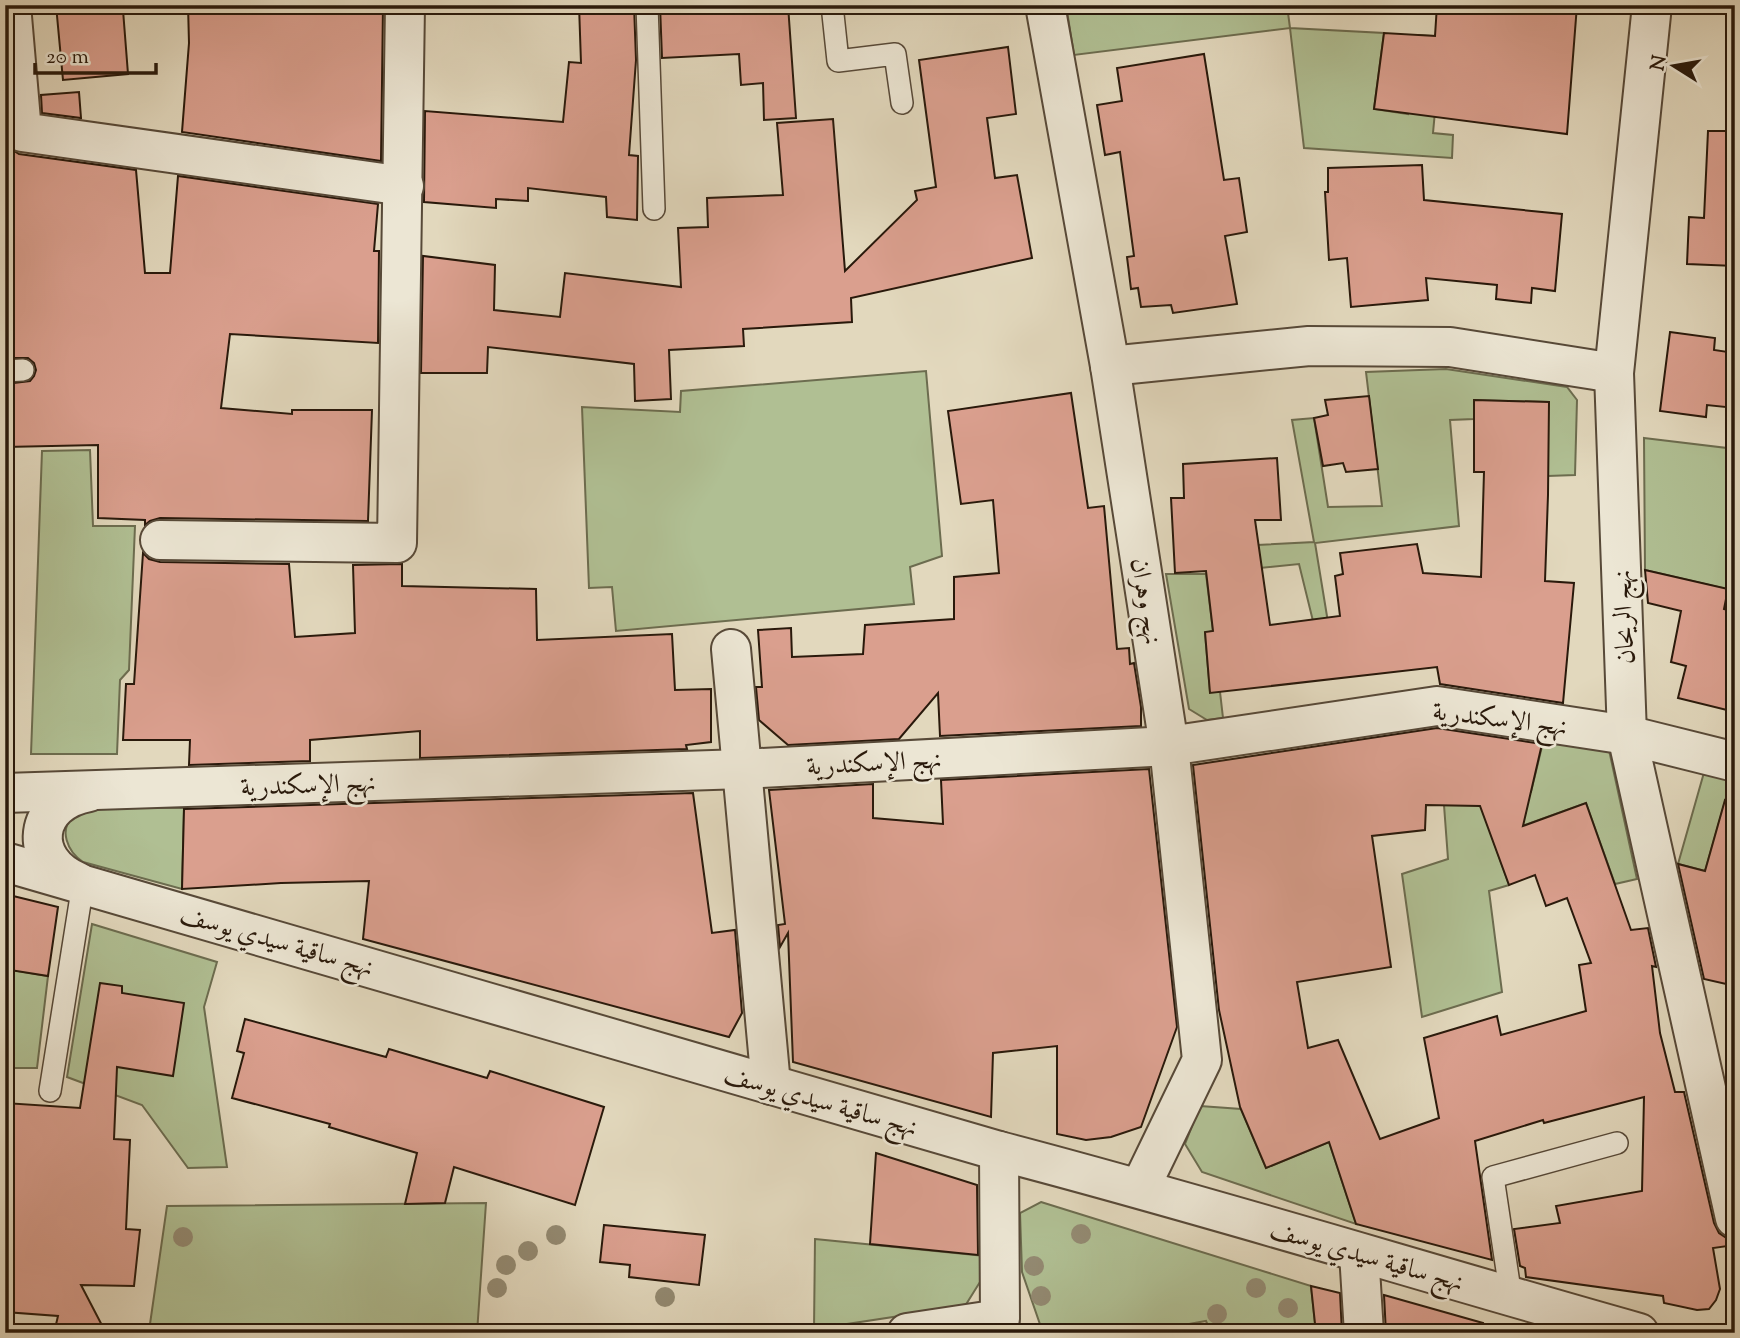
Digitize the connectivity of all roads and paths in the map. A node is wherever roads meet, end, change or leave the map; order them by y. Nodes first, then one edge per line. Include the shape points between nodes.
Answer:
1 (10, 5) edge
2 (405, 5) edge
3 (647, 5) edge
4 (832, 5) edge
5 (1045, 5) edge
6 (1652, 5) edge
7 (902, 103) dead end
8 (404, 186) junction
9 (654, 209) dead end
10 (1110, 366) junction
11 (1614, 373) junction
12 (160, 540) dead end
13 (731, 649) dead end
14 (1627, 735) junction
15 (1169, 746) junction
16 (1735, 762) edge
17 (743, 769) junction
18 (91, 791) junction
19 (5, 793) edge
20 (5, 862) edge
21 (83, 884) junction
22 (771, 1085) junction
23 (50, 1091) dead end
24 (1617, 1143) dead end
25 (999, 1151) junction
26 (1140, 1188) junction
27 (1735, 1218) edge
28 (1359, 1254) junction
29 (1511, 1297) junction
30 (907, 1333) edge
31 (1364, 1333) edge
32 (1639, 1333) edge

1 - 8 street via 22,132
2 - 8 street
3 - 9 lane
4 - 7 lane via 838,61 895,54
5 - 10 street, نهج وهران
6 - 11 street, نهج الريحان
8 - 12 street via 397,543
10 - 11 street via 1308,346 1450,347
10 - 15 street, نهج وهران
11 - 14 street, نهج الريحان
13 - 17 street
14 - 15 street, نهج الإسكندرية via 1437,706
14 - 16 street, نهج الإسكندرية
14 - 27 street, نهج الريحان
15 - 17 street, نهج الإسكندرية
15 - 26 street, نهج وهران via 1202,1060
17 - 18 street, نهج الإسكندرية
17 - 22 street
18 - 19 street, نهج الإسكندرية
18 - 21 street via 63,800 46,819 43,832 48,858 57,870
20 - 21 street, نهج ساقية سيدي يوسف
21 - 22 street, نهج ساقية سيدي يوسف
21 - 23 lane
22 - 25 street, نهج ساقية سيدي يوسف
24 - 29 lane via 1493,1177
25 - 26 street, نهج ساقية سيدي يوسف
25 - 30 street via 1000,1319
26 - 28 street, نهج ساقية سيدي يوسف
28 - 29 street, نهج ساقية سيدي يوسف
28 - 31 street
29 - 32 street, نهج ساقية سيدي يوسف

